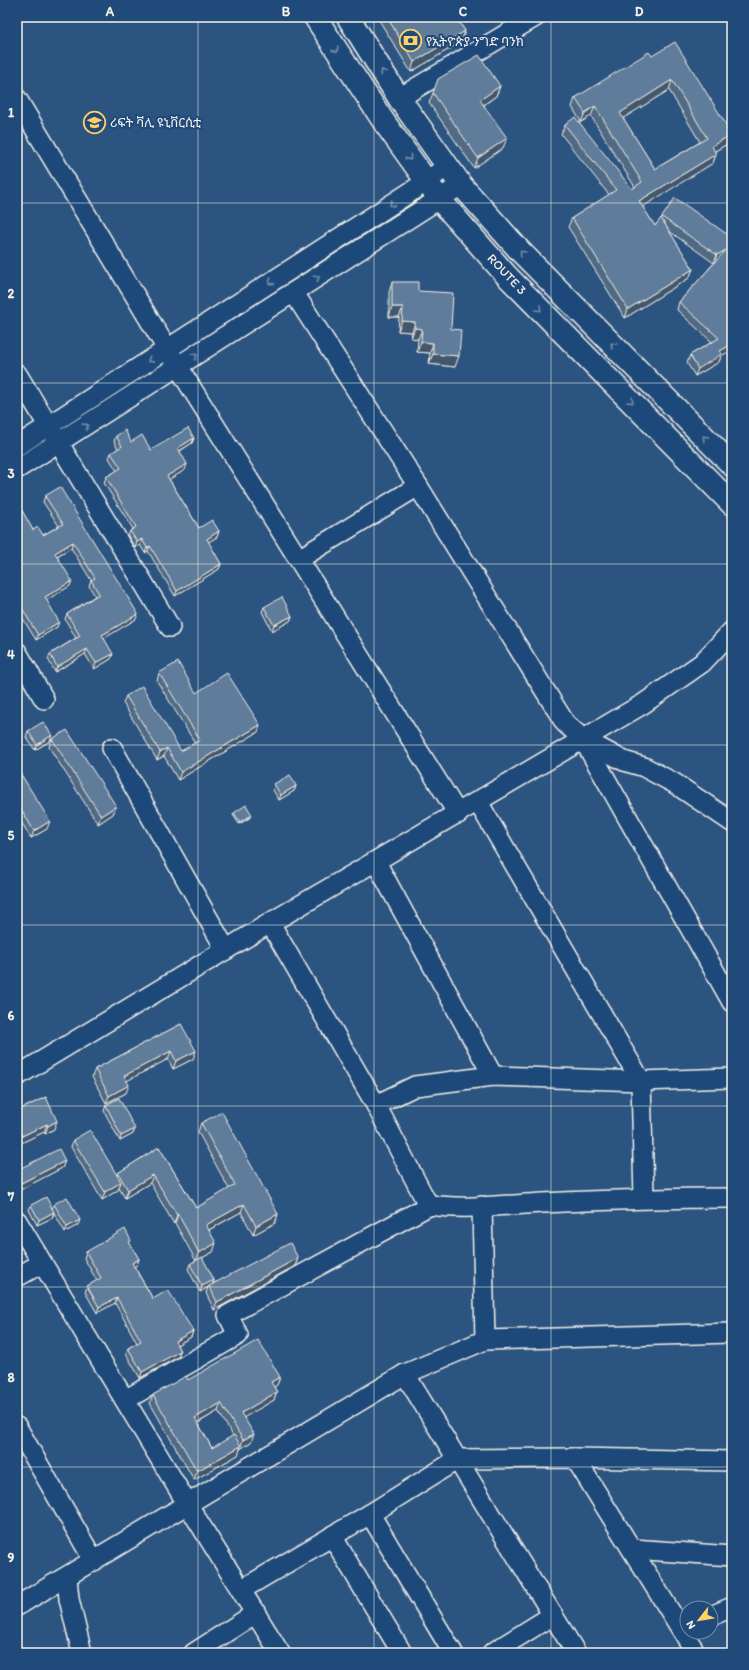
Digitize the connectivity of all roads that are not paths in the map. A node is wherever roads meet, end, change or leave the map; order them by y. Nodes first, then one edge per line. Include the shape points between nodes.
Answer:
1 (315, 17) edge
2 (348, 17) edge
3 (535, 17) edge
4 (400, 98) junction
5 (17, 99) edge
6 (447, 166) junction
7 (426, 182) junction
8 (461, 185) junction
9 (440, 200) junction
10 (294, 293) junction
11 (167, 349) junction
12 (179, 367) junction
13 (17, 374) edge
14 (49, 426) junction
15 (59, 443) junction
16 (17, 446) edge
17 (732, 465) edge
18 (17, 469) edge
19 (418, 486) junction
20 (732, 504) edge
21 (299, 559) junction
22 (170, 627) dead end
23 (732, 631) edge
24 (17, 652) edge
25 (44, 699) dead end
26 (583, 739) junction
27 (112, 748) dead end
28 (478, 802) junction
29 (458, 814) junction
30 (732, 822) edge
31 (376, 862) junction
32 (270, 923) junction
33 (226, 950) junction
34 (732, 1002) edge
35 (17, 1076) edge
36 (493, 1076) junction
37 (732, 1078) edge
38 (641, 1081) junction
39 (376, 1105) junction
40 (644, 1198) junction
41 (732, 1198) edge
42 (430, 1205) junction
43 (482, 1206) junction
44 (17, 1221) edge
45 (42, 1263) junction
46 (17, 1278) edge
47 (732, 1333) edge
48 (485, 1340) junction
49 (406, 1374) junction
50 (125, 1400) junction
51 (17, 1427) edge
52 (575, 1458) junction
53 (458, 1459) junction
54 (732, 1460) edge
55 (188, 1505) junction
56 (370, 1514) junction
57 (332, 1536) junction
58 (632, 1549) junction
59 (732, 1556) edge
60 (94, 1561) junction
61 (67, 1577) junction
62 (241, 1590) junction
63 (17, 1606) edge
64 (732, 1607) edge
65 (256, 1613) junction
66 (719, 1613) edge
67 (553, 1615) junction
68 (679, 1620) edge
69 (690, 1640) edge
70 (82, 1653) edge
71 (194, 1653) edge
72 (280, 1653) edge
73 (402, 1653) edge
74 (453, 1653) edge
75 (492, 1653) edge
76 (576, 1653) edge
77 (696, 1653) edge

1 -> 7 main road, ROUTE 3
4 -> 2 main road
3 - 4 street
4 - 6 main road
5 - 11 street
6 - 7 street
6 - 8 main road
7 - 9 main road, ROUTE 3
7 -> 11 street
8 - 9 street
17 -> 8 main road via 521,252
10 -> 9 street
9 -> 20 main road, ROUTE 3 via 507,276
12 -> 10 street
10 - 19 street
11 - 12 street
11 -> 14 street
15 -> 12 street
12 - 21 street
13 - 14 street
14 - 15 street
14 - 16 street
15 - 18 street
15 - 22 street
19 - 21 street
19 - 26 street via 565,723
21 - 29 street
23 - 26 street via 702,663 643,704
24 - 25 street
26 - 28 street
26 - 30 street via 624,761 644,767
26 - 34 street
27 - 33 street
28 - 29 street
28 - 38 street
29 - 31 street
31 - 32 street
31 - 36 street
32 - 33 street
32 - 39 street
33 - 35 street
36 - 38 street
36 - 39 street via 415,1086
37 - 38 street
38 - 40 street
39 - 42 street
40 - 41 street
40 - 43 street
42 - 43 street
42 - 50 street via 228,1315 238,1335
43 - 48 street
44 - 45 street
45 - 46 street
45 - 50 street
47 - 48 street
48 - 49 street
49 - 53 street
49 - 55 street
50 - 55 street
51 - 60 street
52 - 53 street
52 - 54 street
52 - 58 street
53 - 56 street
53 - 67 street
55 - 60 street
55 - 62 street
56 - 57 street
56 - 74 street
57 - 62 street
57 - 73 street
58 - 59 street
58 - 68 street
60 - 61 street
61 - 63 street
61 - 70 street via 69,1599
62 - 65 street
64 - 66 street
65 - 71 street
65 - 72 street
67 - 75 street
67 - 76 street
69 - 77 street

